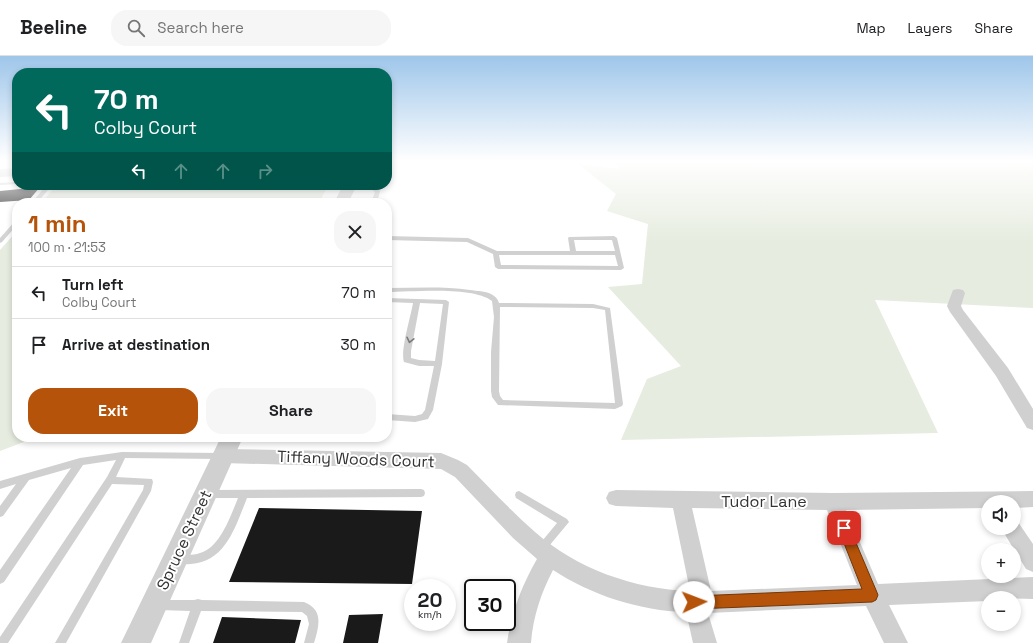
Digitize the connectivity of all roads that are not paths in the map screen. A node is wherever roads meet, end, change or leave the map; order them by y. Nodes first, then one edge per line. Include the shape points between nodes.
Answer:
1 (46, 190) edge
2 (38, 198) edge
3 (12, 228) edge
4 (392, 238) edge
5 (0, 241) edge
6 (496, 252) junction
7 (573, 253) junction
8 (618, 253) junction
9 (392, 290) edge
10 (958, 293) dead end
11 (392, 300) edge
12 (417, 301) junction
13 (496, 305) junction
14 (438, 364) junction
15 (392, 417) edge
16 (1033, 424) edge
17 (227, 446) edge
18 (122, 455) junction
19 (80, 462) junction
20 (26, 478) junction
21 (110, 480) junction
22 (0, 486) edge
23 (421, 493) dead end
24 (205, 494) junction
25 (244, 494) junction
26 (519, 495) dead end
27 (616, 498) dead end
28 (1033, 499) edge
29 (681, 500) junction
30 (1021, 500) edge
31 (981, 501) edge
32 (833, 502) junction
33 (0, 513) edge
34 (1016, 535) edge
35 (546, 552) junction
36 (174, 560) junction
37 (1033, 562) edge
38 (0, 578) edge
39 (1033, 588) edge
40 (872, 595) junction
41 (699, 602) junction
42 (154, 604) junction
43 (198, 604) junction
44 (2, 643) edge
45 (60, 643) edge
46 (136, 643) edge
47 (184, 643) edge
48 (309, 643) edge
49 (518, 643) edge
50 (705, 643) edge
51 (896, 643) edge

1 - 2 lane
3 - 5 lane
4 - 6 lane via 468,240
6 - 7 lane
6 - 8 lane via 498,267 621,268
7 - 8 lane
7 - 8 lane via 571,238 614,238
9 - 13 lane via 469,290 491,295
10 - 16 street via 954,306 957,312 1002,372
11 - 12 lane
12 -> 14 lane via 407,360
12 - 14 lane via 446,302
13 - 13 lane via 495,392 501,403 615,406 619,404 608,310 593,306
14 - 15 lane via 429,410 424,417
17 - 18 lane
17 - 24 street, Spruce Street
17 - 35 street, Tiffany Woods Court via 441,461 460,471 530,540
18 - 19 lane
18 - 21 lane
19 - 20 lane
19 - 38 lane
20 - 22 lane
20 - 33 lane
21 - 44 lane
21 - 45 lane via 149,482 147,491
23 - 25 lane
24 - 25 lane
24 - 36 street, Spruce Street
25 - 36 lane via 215,552 204,558
26 - 35 lane via 564,522
27 - 29 street, Tudor Lane
28 - 30 street, Tudor Lane
29 - 32 street, Tudor Lane
29 - 41 street
31 - 32 street, Tudor Lane
32 - 40 street
34 - 37 street
35 - 41 street, Tiffany Woods Court via 578,573 609,586 662,600
35 - 49 street via 526,604
36 - 42 street, Spruce Street
39 - 40 street, Tiffany Woods Court
40 - 41 street, Tiffany Woods Court
40 - 51 street
41 - 50 street
42 - 43 lane
42 - 46 street, Spruce Street
43 - 47 lane
43 - 48 lane via 304,607 312,614 314,624

